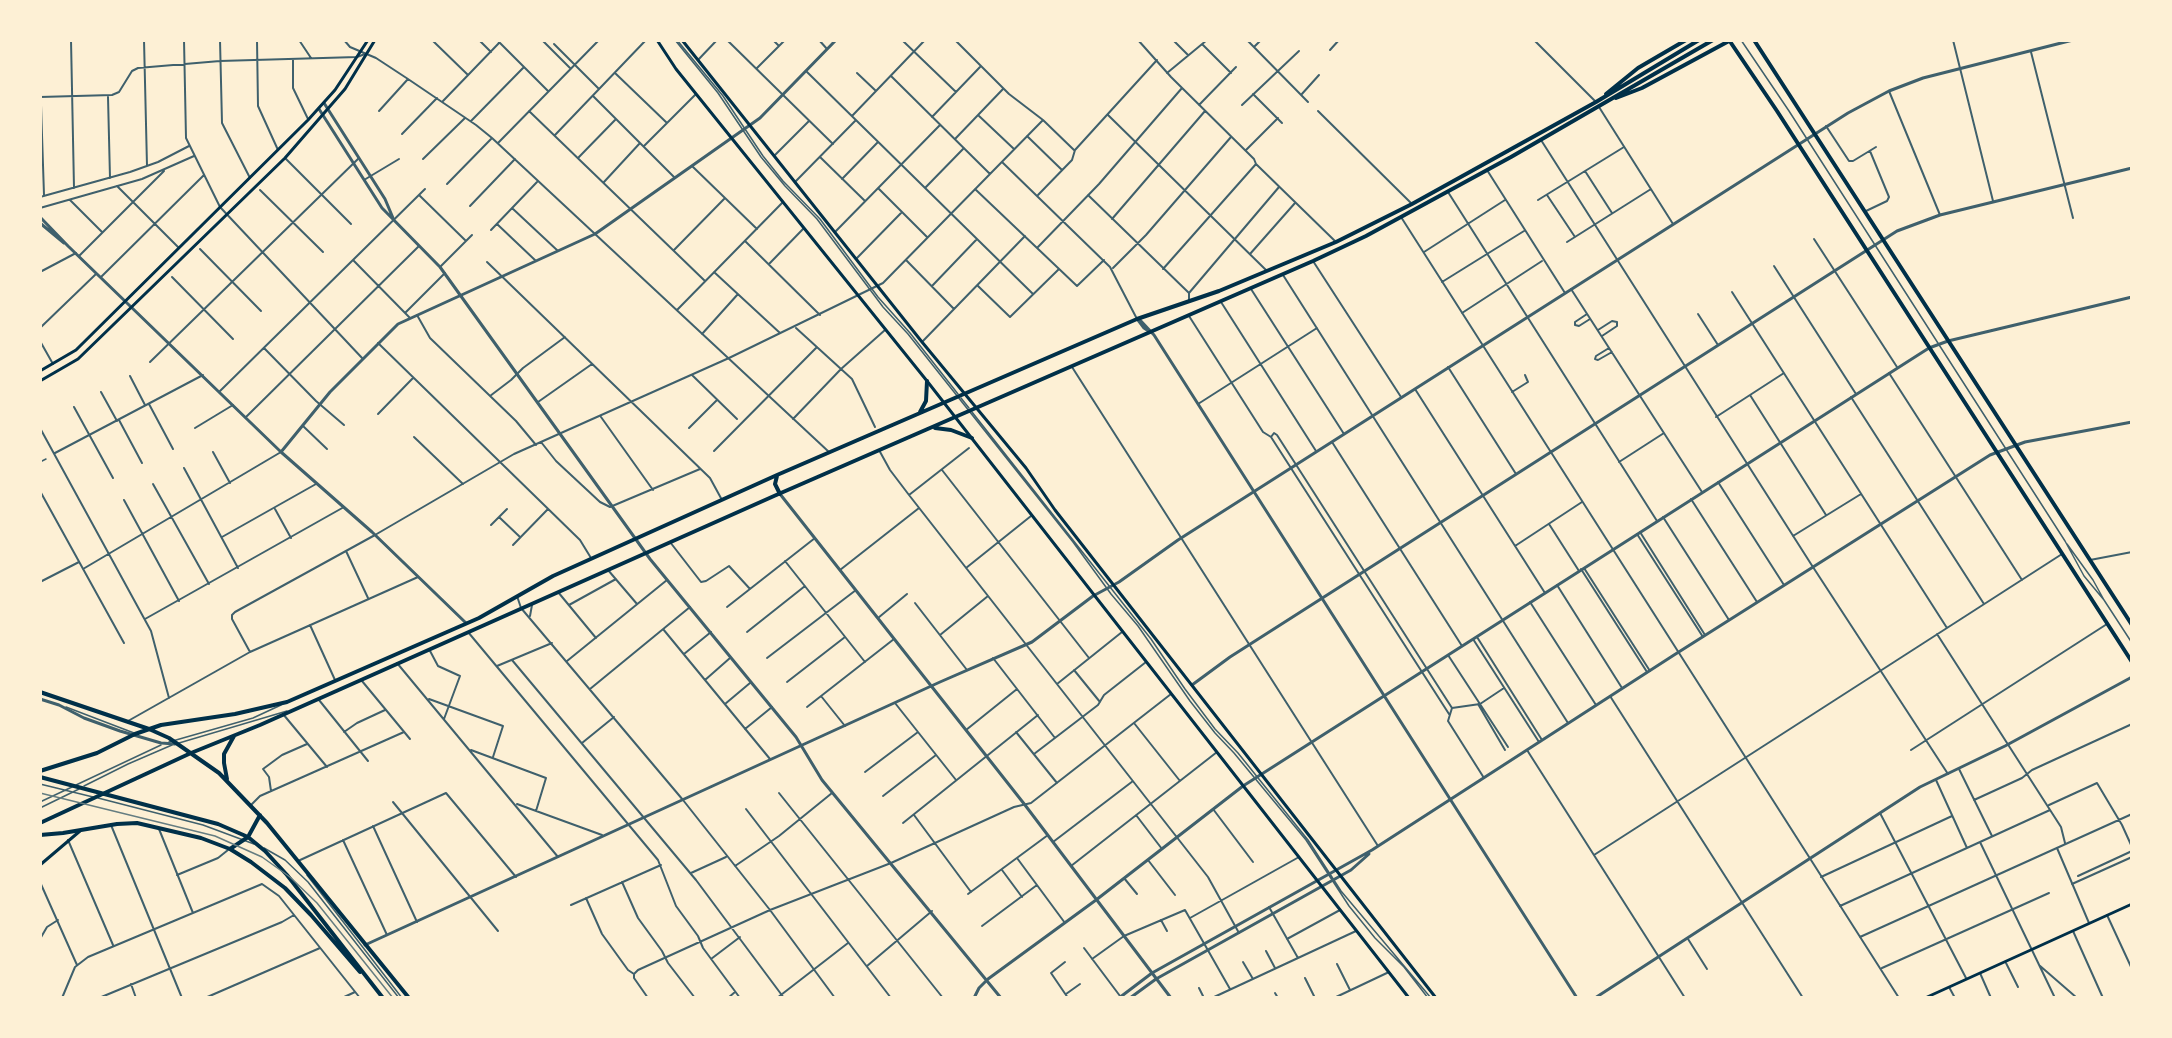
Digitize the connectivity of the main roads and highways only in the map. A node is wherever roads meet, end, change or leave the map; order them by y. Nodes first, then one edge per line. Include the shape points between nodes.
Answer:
1 (368, 40) edge
2 (375, 40) edge
3 (657, 40) edge
4 (682, 40) edge
5 (1686, 40) edge
6 (1699, 40) edge
7 (1713, 40) edge
8 (1754, 40) edge
9 (1729, 41) edge
10 (1601, 99) junction
11 (1612, 99) junction
12 (40, 371) edge
13 (40, 381) edge
14 (927, 381) junction
15 (965, 393) junction
16 (943, 403) junction
17 (976, 408) junction
18 (920, 413) junction
19 (955, 417) junction
20 (931, 428) junction
21 (972, 438) junction
22 (777, 475) junction
23 (780, 494) junction
24 (2131, 622) edge
25 (2132, 662) edge
26 (40, 692) edge
27 (149, 729) junction
28 (235, 735) junction
29 (191, 753) junction
30 (40, 771) edge
31 (40, 777) edge
32 (227, 780) junction
33 (100, 794) junction
34 (260, 815) junction
35 (40, 823) edge
36 (81, 830) junction
37 (40, 835) edge
38 (246, 839) junction
39 (230, 849) junction
40 (40, 865) edge
41 (2132, 904) edge
42 (371, 983) junction
43 (383, 998) edge
44 (409, 998) edge
45 (1409, 998) edge
46 (1436, 998) edge
47 (1926, 998) edge

1 - 12 main road via 319,109 76,350
2 - 13 main road via 350,83 285,158 73,362
3 - 14 main road via 671,63
4 - 15 main road
5 - 10 main road via 1638,68
6 - 10 main road
7 - 11 main road
8 - 24 main road
9 - 11 main road via 1642,88
9 - 25 main road
10 - 15 main road via 1336,242 1219,291 1137,319
11 - 17 main road via 1448,192 1313,261
14 - 16 main road
14 - 18 main road via 926,401
15 - 16 main road
15 - 17 main road
16 - 18 main road
16 - 19 main road
17 - 19 main road
17 - 46 main road via 1030,472 1055,510
18 - 22 main road
19 - 20 main road
19 - 21 main road
20 - 21 main road
20 - 23 main road
21 - 45 main road
22 - 23 main road via 775,484
22 - 27 main road via 591,558 466,623 287,702
23 - 28 main road
26 - 27 main road
27 - 29 main road
27 - 30 main road via 98,753
28 - 29 main road
28 - 32 main road via 224,754
29 - 32 main road
29 - 33 main road
31 - 33 main road
32 - 34 main road
33 - 35 main road
33 - 38 main road via 226,826
34 - 38 main road
34 - 44 main road
36 - 37 main road
36 - 39 main road via 131,823 158,826
36 - 40 main road
38 - 39 main road
38 - 42 main road via 259,846 292,881
39 - 42 main road via 285,888
41 - 47 main road
42 - 43 main road

